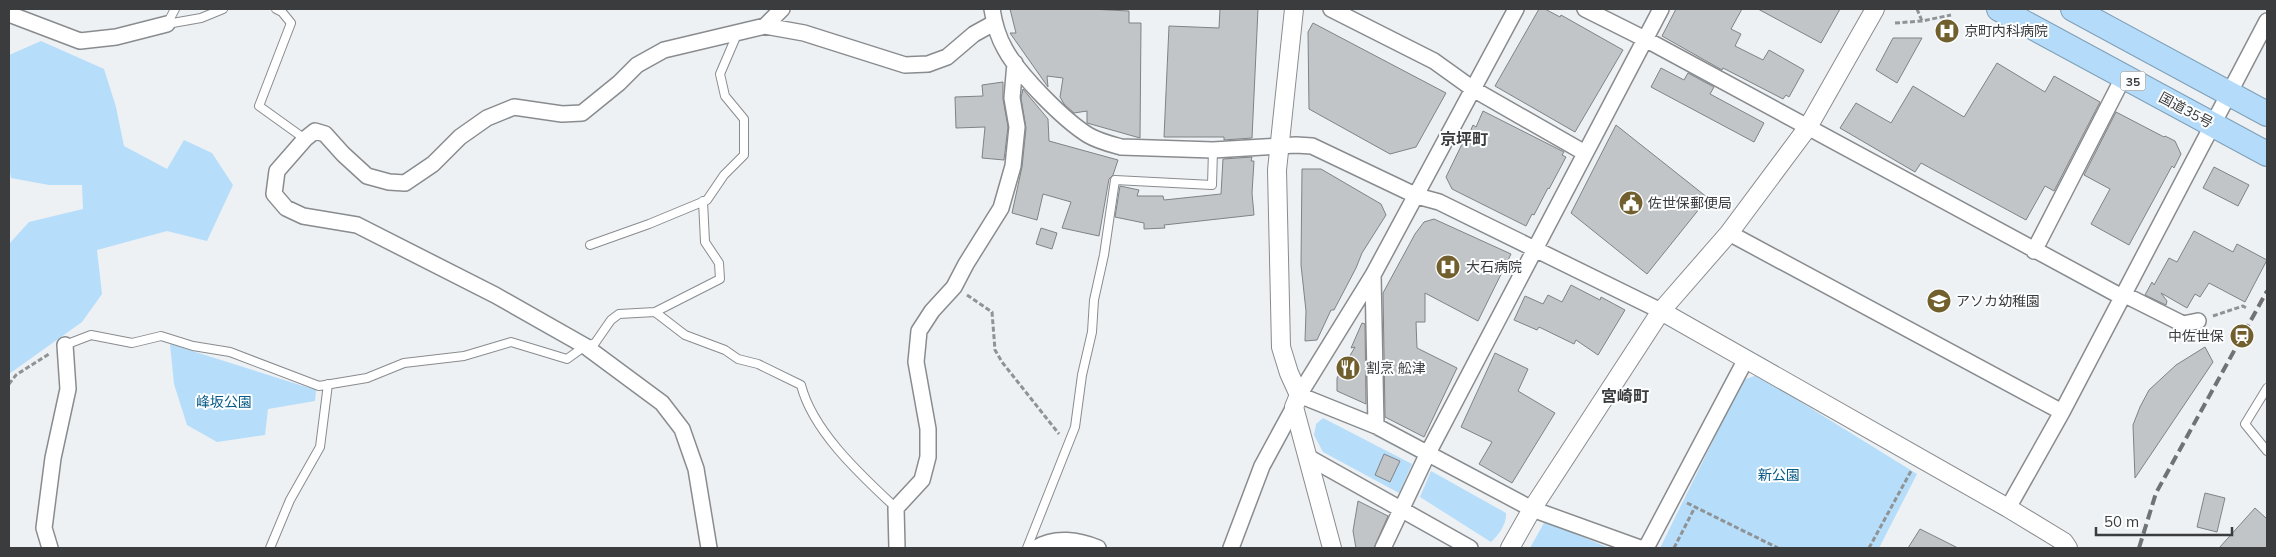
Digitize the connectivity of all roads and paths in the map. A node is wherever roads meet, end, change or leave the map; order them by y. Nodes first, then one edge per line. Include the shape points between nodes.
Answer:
1 (175, 9) edge
2 (224, 9) edge
3 (276, 9) edge
4 (782, 9) edge
5 (1294, 9) edge
6 (1331, 9) edge
7 (1516, 9) edge
8 (1585, 9) edge
9 (1661, 9) edge
10 (1875, 9) edge
11 (1917, 9) edge
12 (1999, 9) edge
13 (2073, 9) edge
14 (9, 14) edge
15 (1951, 15) dead end
16 (993, 16) edge
17 (1922, 21) junction
18 (2267, 21) edge
19 (1895, 23) dead end
20 (167, 24) junction
21 (765, 26) junction
22 (738, 31) junction
23 (1645, 38) junction
24 (1015, 63) junction
25 (2124, 76) junction
26 (1473, 89) junction
27 (2230, 93) junction
28 (2267, 114) edge
29 (2213, 124) junction
30 (1808, 127) junction
31 (305, 139) junction
32 (1280, 147) junction
33 (1214, 150) junction
34 (1585, 153) junction
35 (2267, 154) edge
36 (1417, 196) junction
37 (703, 201) junction
38 (1729, 233) junction
39 (590, 244) dead end
40 (1535, 249) junction
41 (2034, 251) junction
42 (1373, 275) junction
43 (954, 287) junction
44 (2122, 295) junction
45 (2248, 309) dead end
46 (1661, 311) junction
47 (655, 312) junction
48 (2198, 320) joint
49 (65, 345) junction
50 (585, 346) junction
51 (1746, 359) junction
52 (9, 384) edge
53 (328, 384) junction
54 (2267, 388) edge
55 (1297, 401) junction
56 (2062, 412) junction
57 (1376, 426) junction
58 (1062, 438) dead end
59 (2267, 451) edge
60 (1428, 453) junction
61 (1308, 457) junction
62 (1918, 457) junction
63 (1674, 496) junction
64 (1695, 507) junction
65 (896, 508) junction
66 (2008, 508) junction
67 (1532, 509) junction
68 (1401, 510) junction
69 (50, 548) edge
70 (270, 548) edge
71 (709, 548) edge
72 (897, 548) edge
73 (1027, 548) edge
74 (1036, 548) edge
75 (1098, 548) edge
76 (1231, 548) edge
77 (1332, 548) edge
78 (1383, 548) edge
79 (1470, 548) edge
80 (1510, 548) edge
81 (1640, 548) edge
82 (1646, 548) edge
83 (1674, 548) edge
84 (1778, 548) edge
85 (1870, 548) edge
86 (2068, 548) edge

1 - 20 lane
2 - 20 lane via 201,18
3 - 31 lane via 291,24 259,106
4 - 21 street
5 - 32 street
6 - 26 street via 1434,61
7 - 26 street
8 - 23 street
9 - 23 street
10 - 30 street
11 - 17 path
12 - 25 highway, 国道35号 / 35
13 - 27 highway
14 - 20 street via 80,41 116,37
15 - 17 path
16 - 21 street via 947,57 928,64 905,65 804,33
16 - 24 street via 1005,50
17 - 19 path
18 - 27 street
21 - 22 street
22 - 31 street via 664,50 637,65 582,113 562,114 514,107 487,118 460,137 433,164 405,183 367,176 325,134 315,131
22 - 37 lane via 720,74 725,96 744,119 744,155
23 - 30 street
23 - 34 street
24 - 33 street via 1057,110 1089,136 1106,144
24 - 43 street via 1012,98 1017,127 1014,166 1001,208
25 - 29 highway, 国道35号 / 35
25 - 41 street
26 - 34 street
26 - 36 street
27 - 28 highway
27 - 29 street
29 - 35 highway, 国道35号 / 35
29 - 44 street
30 - 38 street
30 - 41 street
31 - 50 street via 277,171 274,194 286,208 303,216 357,225 495,295
32 - 33 street
32 - 36 street via 1312,146
32 - 55 street via 1277,170 1281,347
33 - 73 lane via 1212,185 1115,180 1076,427
34 - 40 street
36 - 40 street via 1439,202
36 - 42 street
37 - 39 lane
37 - 47 lane via 704,242 718,262 720,279
38 - 46 street
38 - 56 street
40 - 46 street
40 - 60 street
41 - 44 street
42 - 55 street
42 - 57 street
43 - 58 path via 992,312 995,350
43 - 65 street via 919,331 916,362 928,429 928,457 922,480
44 - 48 street via 2183,324
44 - 56 street
45 - 48 path via 2243,306
46 - 51 street
46 - 67 street
47 - 50 lane via 619,314 610,320 595,344
47 - 65 lane via 685,335 725,350 738,359 758,364 801,386 822,428 847,461
49 - 52 path via 16,375
49 - 53 lane via 91,335 132,343 161,336 193,346 230,352 319,386
49 - 69 street via 68,389 53,458 44,528
50 - 53 lane via 566,359 511,342 464,356 404,363 367,378
50 - 71 street via 662,403 682,429 696,468
51 - 62 street
51 - 63 street
53 - 70 lane via 320,447 290,500
54 - 59 lane via 2246,424
55 - 57 street
55 - 61 street
55 - 76 street via 1262,466
56 - 66 street
57 - 60 street
60 - 67 street
60 - 68 street
61 - 68 street
61 - 77 street
62 - 66 street
62 - 85 path
63 - 64 path
63 - 82 street
64 - 83 path
64 - 84 path
65 - 72 street
66 - 86 street via 2064,542
67 - 80 street
67 - 81 street
68 - 78 street
68 - 79 street
74 - 75 street via 1056,541 1077,540

